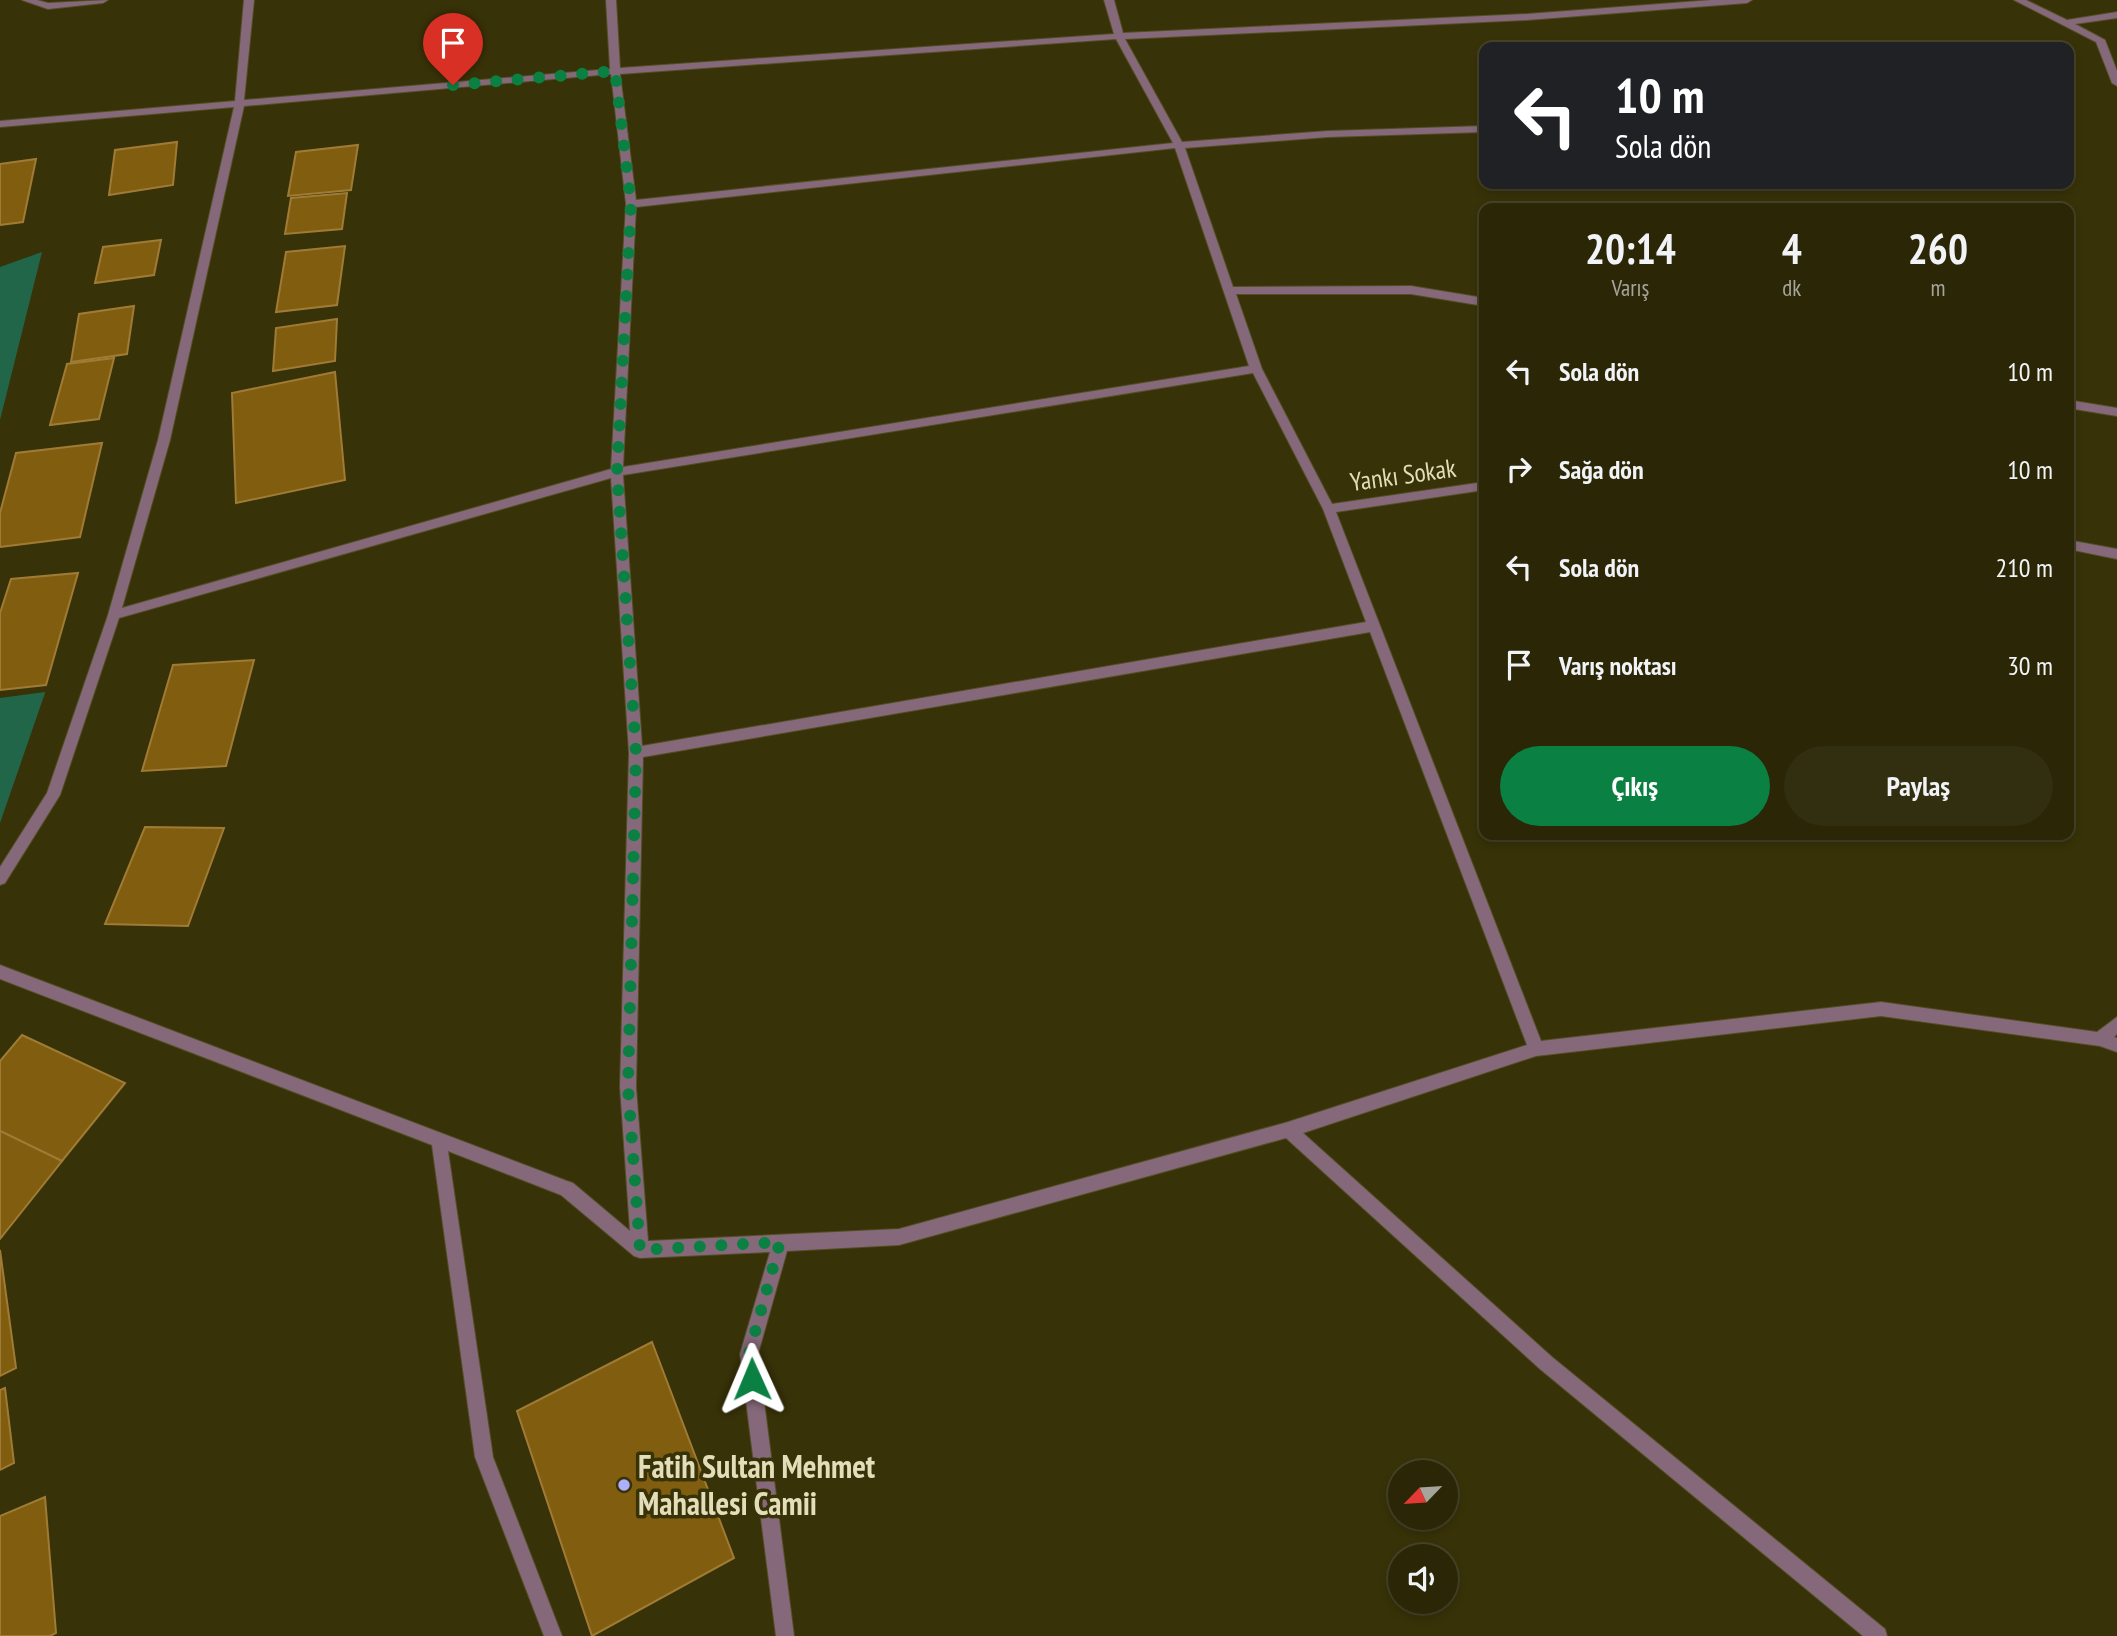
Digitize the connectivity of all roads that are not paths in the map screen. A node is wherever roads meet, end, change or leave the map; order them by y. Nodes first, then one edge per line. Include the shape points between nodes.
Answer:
1 (27, 0) edge
2 (103, 0) edge
3 (248, 0) edge
4 (611, 0) edge
5 (1109, 0) edge
6 (1747, 0) edge
7 (2020, 0) edge
8 (2117, 15) edge
9 (2065, 23) junction
10 (1119, 36) junction
11 (615, 71) junction
12 (2117, 83) edge
13 (239, 105) junction
14 (0, 124) edge
15 (1479, 129) edge
16 (1179, 145) junction
17 (631, 204) junction
18 (1229, 291) junction
19 (1479, 301) edge
20 (1256, 369) junction
21 (2074, 405) edge
22 (2117, 412) edge
23 (617, 472) junction
24 (1479, 487) edge
25 (1328, 509) junction
26 (2074, 545) edge
27 (2117, 554) edge
28 (114, 615) junction
29 (1373, 626) junction
30 (636, 753) junction
31 (0, 879) edge
32 (0, 972) edge
33 (2117, 1024) edge
34 (2100, 1039) junction
35 (2117, 1045) edge
36 (1536, 1049) junction
37 (1288, 1130) junction
38 (439, 1141) junction
39 (780, 1242) junction
40 (640, 1250) junction
41 (553, 1636) edge
42 (785, 1636) edge
43 (1878, 1636) edge

1 - 2 street via 48,6
3 - 13 street
4 - 11 street
5 - 10 street
6 - 10 street via 1527,18
7 - 9 street
8 - 9 street
9 - 12 street via 2100,40
10 - 11 street
10 - 16 street
11 - 13 street
11 - 17 street
13 - 14 street
13 - 28 street via 164,440
15 - 16 street
16 - 17 street
16 - 18 street
17 - 23 street
18 - 19 street via 1411,290
18 - 20 street
20 - 23 street
20 - 25 street
21 - 22 street
23 - 28 street
23 - 30 street
24 - 25 street, Yankı Sokak
25 - 29 street
26 - 27 street
28 - 31 street via 53,795
29 - 30 street
29 - 36 street
30 - 40 street via 628,1087
32 - 38 street
33 - 34 street
34 - 35 street
34 - 36 street via 1881,1009
36 - 37 street
37 - 39 street via 899,1237
37 - 43 street via 1546,1363
38 - 40 street via 568,1189
38 - 41 street via 484,1457
39 - 40 street
39 - 42 street via 749,1354

